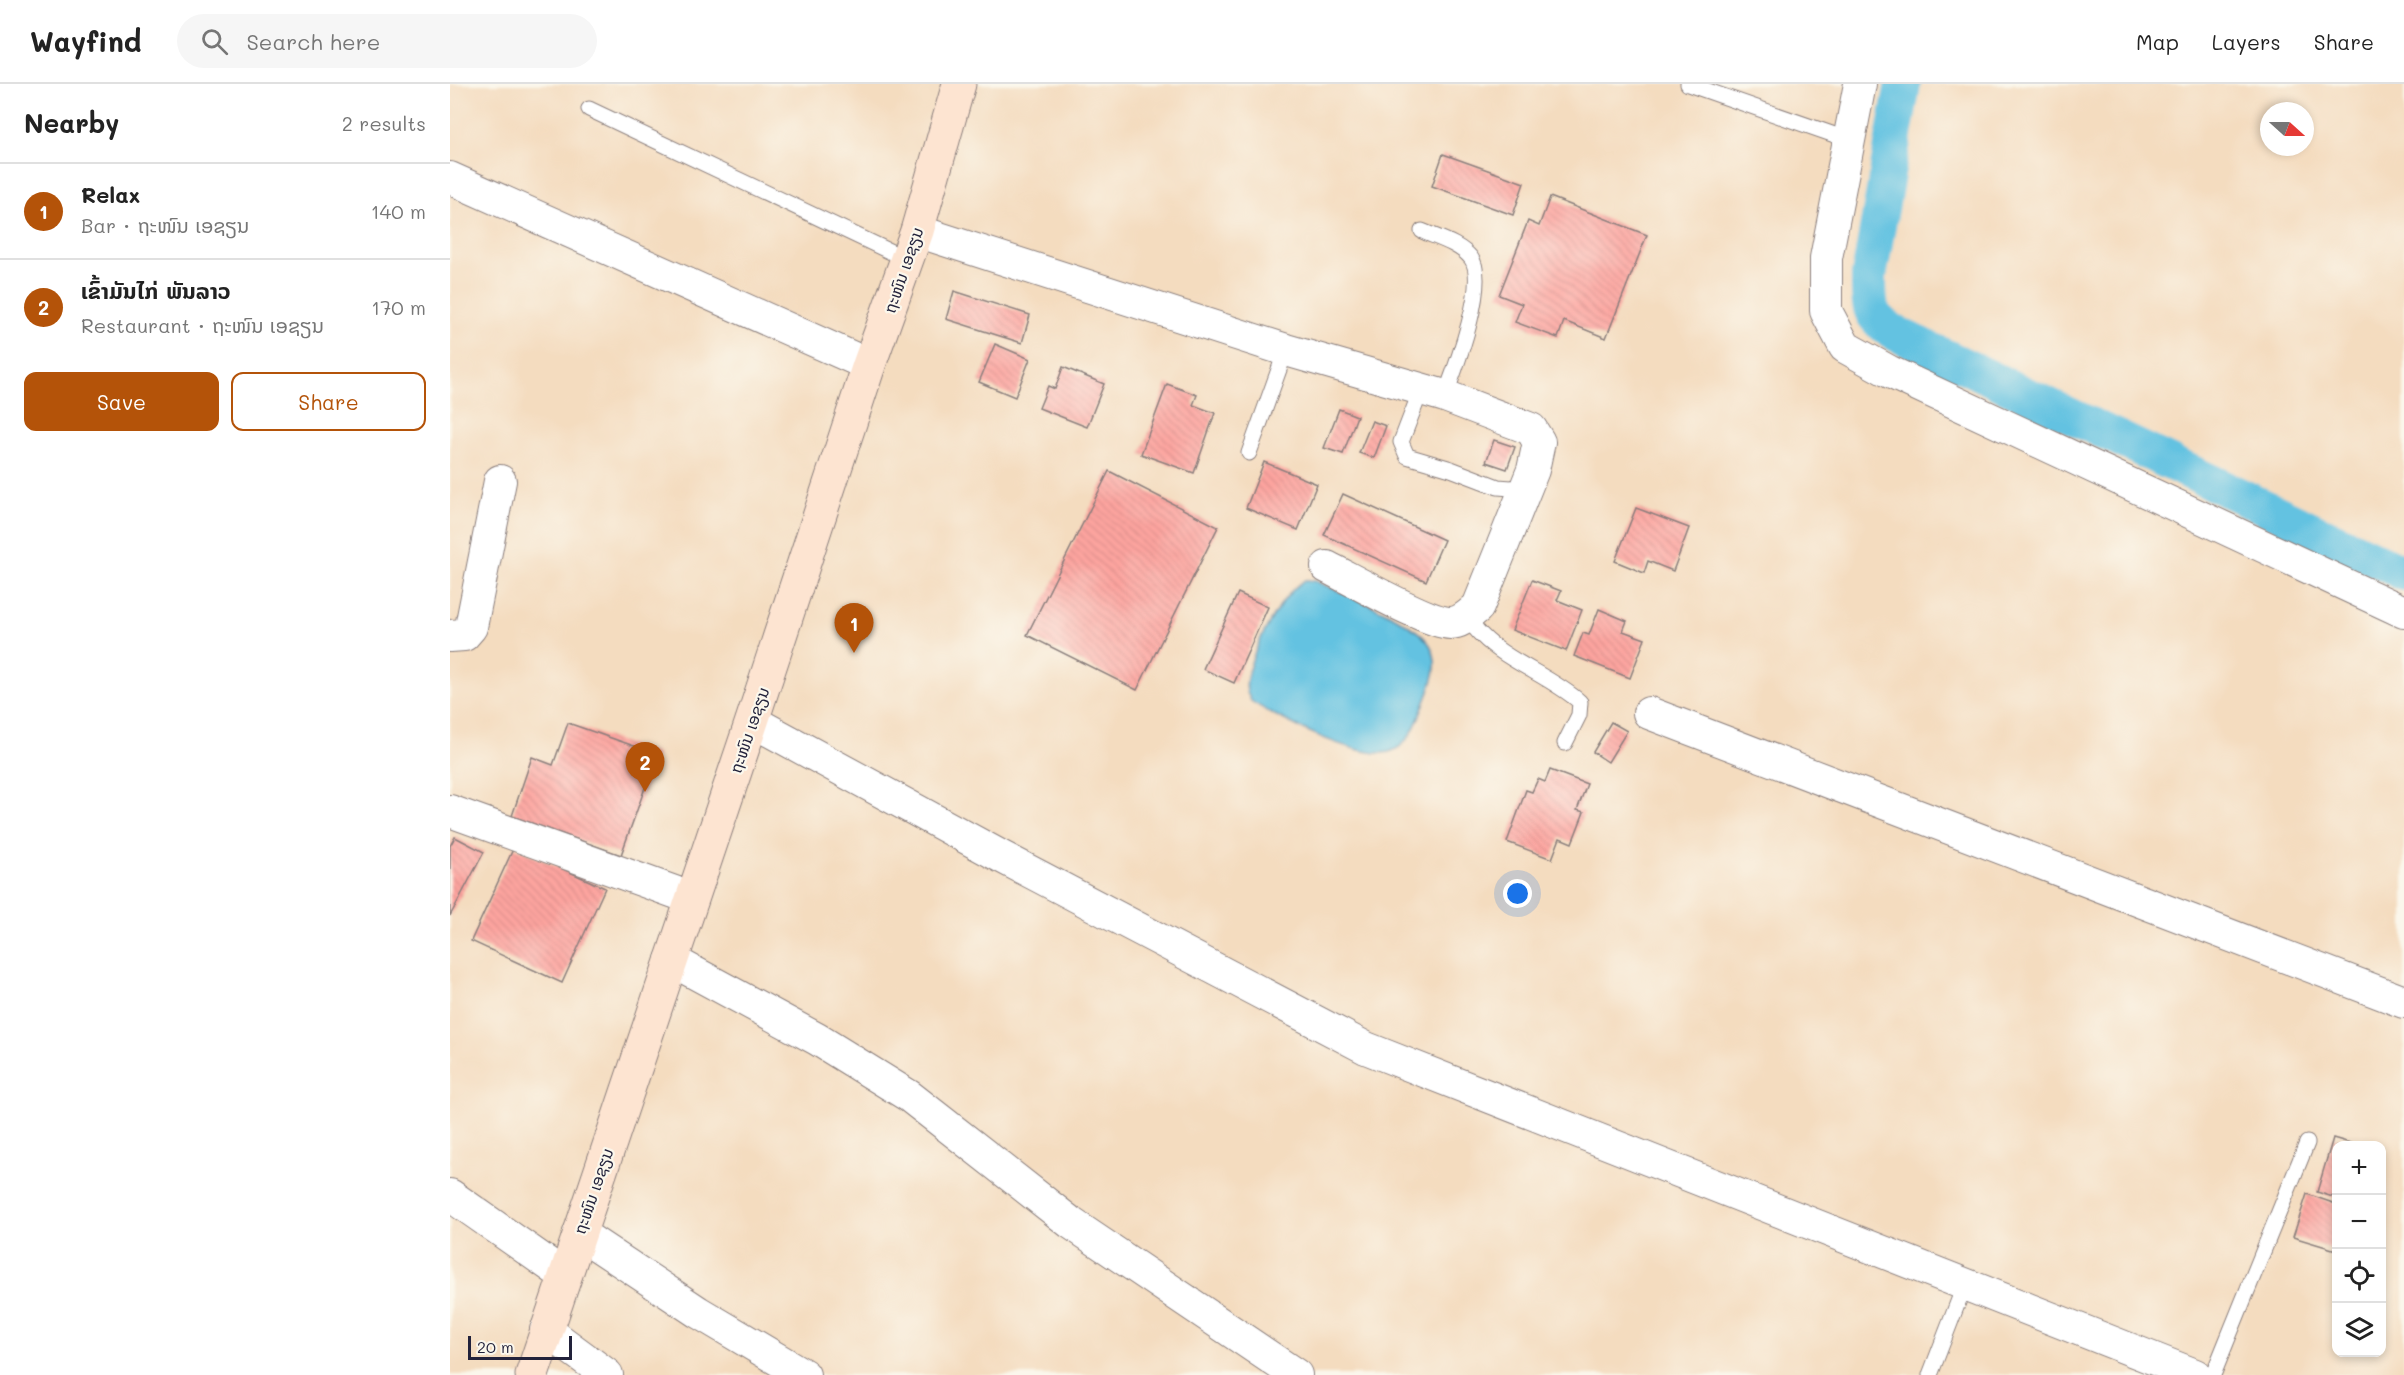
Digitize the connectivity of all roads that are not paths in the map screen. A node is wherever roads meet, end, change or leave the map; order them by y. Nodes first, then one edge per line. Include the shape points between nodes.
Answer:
1 (959, 84) edge
2 (1688, 84) edge
3 (1860, 84) edge
4 (589, 109) dead end
5 (1849, 140) junction
6 (450, 178) edge
7 (1422, 231) dead end
8 (912, 246) junction
9 (1286, 350) junction
10 (869, 365) junction
11 (1433, 393) junction
12 (1249, 453) dead end
13 (500, 481) dead end
14 (1525, 489) junction
15 (1326, 567) dead end
16 (2404, 612) edge
17 (1467, 616) junction
18 (450, 636) edge
19 (1649, 713) dead end
20 (752, 721) junction
21 (1565, 743) dead end
22 (450, 811) edge
23 (692, 898) junction
24 (671, 960) junction
25 (2404, 1002) edge
26 (2307, 1143) dead end
27 (450, 1195) edge
28 (579, 1233) junction
29 (564, 1275) junction
30 (1965, 1284) junction
31 (546, 1330) junction
32 (532, 1375) edge
33 (607, 1375) edge
34 (804, 1375) edge
35 (1296, 1375) edge
36 (1930, 1375) edge
37 (2195, 1375) edge
38 (2213, 1375) edge

1 - 8 main road, ຖະໜົນ ເອຊຽນ
2 - 5 lane
3 - 5 street
4 - 8 lane
5 - 16 street via 1826,258 1826,311 1845,347 1890,372
6 - 10 street
7 - 11 lane via 1454,245 1471,258 1478,273 1462,352
8 - 9 street
8 - 10 main road, ຖະໜົນ ເອຊຽນ
9 - 11 street
9 - 12 lane
10 - 20 main road, ຖະໜົນ ເອຊຽນ
11 - 14 street via 1531,429 1539,442
11 - 14 lane via 1401,442 1407,456 1498,487
13 - 18 street via 471,627 464,635
14 - 17 street via 1478,607
15 - 17 street via 1428,617 1449,623
17 - 21 lane via 1484,639 1580,702 1579,715
19 - 25 street
20 - 23 main road, ຖະໜົນ ເອຊຽນ
20 - 30 street via 1366,1048
22 - 23 street
23 - 24 main road, ຖະໜົນ ເອຊຽນ
24 - 28 main road, ຖະໜົນ ເອຊຽນ
24 - 35 street via 817,1039 909,1096 1071,1223
26 - 38 lane
27 - 29 street
28 - 29 main road, ຖະໜົນ ເອຊຽນ
28 - 34 street via 698,1312
29 - 31 main road, ຖະໜົນ ເອຊຽນ
30 - 36 lane
30 - 37 street
31 - 32 main road, ຖະໜົນ ເອຊຽນ
31 - 33 street

